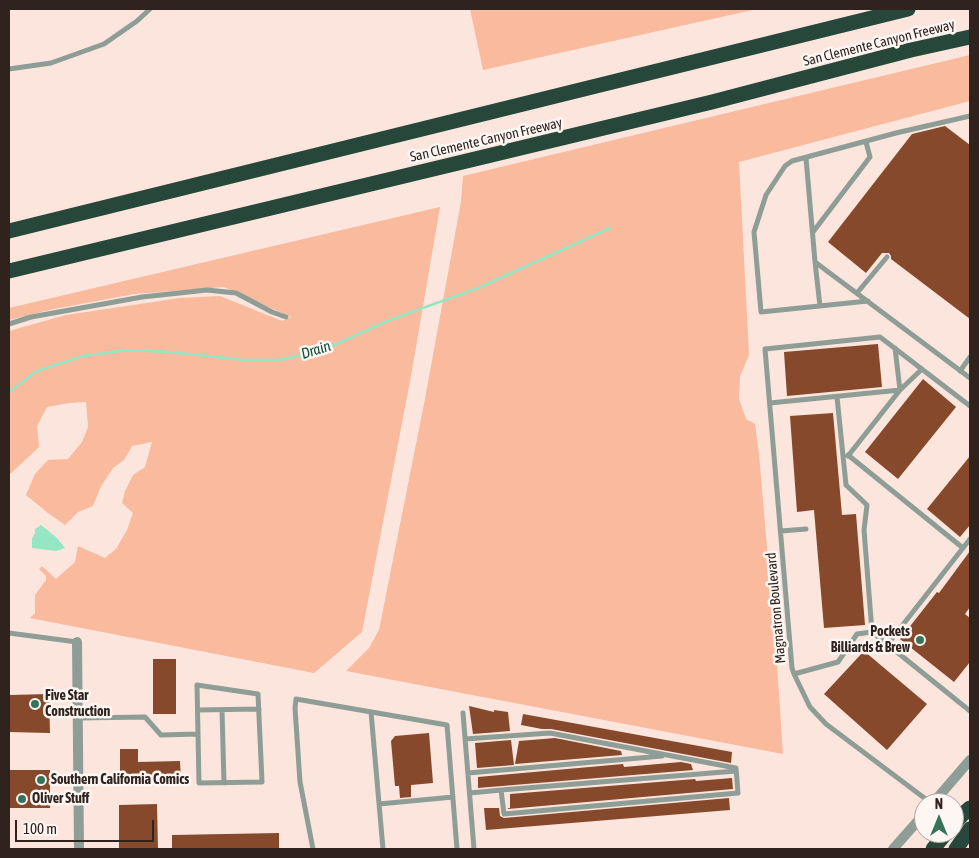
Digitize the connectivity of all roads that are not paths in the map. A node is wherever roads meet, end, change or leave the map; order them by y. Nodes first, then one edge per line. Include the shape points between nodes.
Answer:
1 (150, 9) edge
2 (908, 9) edge
3 (970, 37) edge
4 (9, 69) edge
5 (970, 116) edge
6 (866, 142) junction
7 (806, 158) junction
8 (9, 229) edge
9 (812, 232) junction
10 (887, 257) dead end
11 (815, 262) junction
12 (9, 271) edge
13 (857, 293) junction
14 (868, 301) junction
15 (820, 306) junction
16 (286, 316) dead end
17 (9, 324) edge
18 (895, 348) junction
19 (970, 357) edge
20 (922, 369) junction
21 (960, 371) junction
22 (970, 378) edge
23 (900, 390) junction
24 (837, 397) junction
25 (770, 403) junction
26 (970, 406) edge
27 (848, 455) junction
28 (842, 462) junction
29 (806, 529) dead end
30 (780, 531) junction
31 (970, 539) edge
32 (963, 548) junction
33 (872, 632) junction
34 (9, 633) edge
35 (77, 642) joint
36 (887, 645) junction
37 (794, 674) junction
38 (259, 709) junction
39 (198, 710) junction
40 (222, 710) junction
41 (970, 711) edge
42 (371, 712) junction
43 (463, 713) dead end
44 (77, 718) junction
45 (198, 734) junction
46 (465, 739) junction
47 (668, 756) junction
48 (970, 760) edge
49 (736, 771) junction
50 (468, 773) junction
51 (224, 783) junction
52 (501, 790) junction
53 (470, 793) junction
54 (919, 793) edge
55 (941, 793) edge
56 (453, 797) junction
57 (379, 804) junction
58 (914, 825) edge
59 (970, 829) edge
60 (78, 849) edge
61 (313, 849) edge
62 (383, 849) edge
63 (457, 849) edge
64 (474, 849) edge
65 (893, 849) edge
66 (956, 849) edge

1 - 4 lane via 104,44 51,63
2 - 8 highway, San Clemente Canyon Freeway
3 - 12 highway, San Clemente Canyon Freeway
5 - 6 lane
6 - 7 lane
6 - 9 lane via 870,157
7 - 9 lane
7 - 15 lane via 785,166 766,195 754,232 760,303 761,312
9 - 11 lane
10 - 13 lane
11 - 13 lane
11 - 15 lane
13 - 14 lane
14 - 15 lane
14 - 21 lane
16 - 17 lane via 236,293 207,290 142,297
18 - 20 lane
18 - 23 lane
18 - 25 lane, Magnatron Boulevard via 880,337 765,349
19 - 21 lane
20 - 23 lane
20 - 26 lane
21 - 22 lane
23 - 24 lane
23 - 27 lane
24 - 25 lane
24 - 28 lane
25 - 30 lane, Magnatron Boulevard
27 - 28 lane
27 - 32 lane
28 - 33 lane via 846,485 867,505 864,530
29 - 30 lane
30 - 37 lane, Magnatron Boulevard
31 - 32 lane
32 - 36 lane
33 - 36 lane
33 - 37 lane via 857,634 838,662
34 - 35 lane
35 - 44 street
36 - 41 lane
37 - 54 lane, Magnatron Boulevard via 810,707 826,724
38 - 39 lane via 258,694 197,685
38 - 40 lane
38 - 51 lane via 262,782
39 - 40 lane
39 - 45 lane
40 - 51 lane
42 - 56 lane via 447,725
42 - 57 lane
42 - 61 lane via 296,699 300,782
43 - 46 lane
44 - 45 lane via 145,717 161,735
44 - 60 street
45 - 51 lane via 199,783
46 - 47 lane via 550,733
46 - 50 lane
47 - 49 lane via 736,768
47 - 50 lane
48 - 55 street
49 - 52 lane
49 - 52 lane via 738,793 504,814
50 - 53 lane
52 - 53 lane
53 - 64 lane
56 - 57 lane
56 - 63 lane
57 - 62 lane
58 - 65 street
59 - 66 highway

